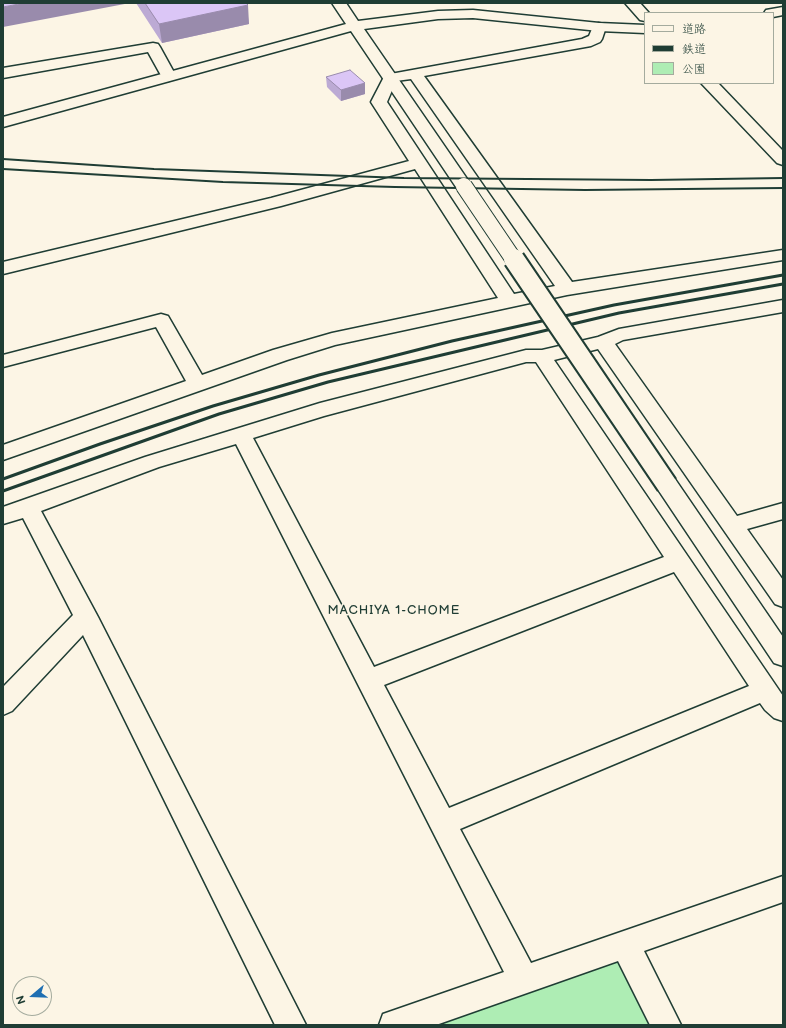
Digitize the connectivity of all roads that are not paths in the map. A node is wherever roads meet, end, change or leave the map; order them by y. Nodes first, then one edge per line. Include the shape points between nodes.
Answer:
1 (338, 3) edge
2 (632, 3) edge
3 (644, 16) edge
4 (354, 26) junction
5 (599, 27) junction
6 (644, 29) edge
7 (3, 73) edge
8 (414, 73) junction
9 (168, 76) junction
10 (390, 78) junction
11 (710, 84) edge
12 (3, 122) edge
13 (783, 160) edge
14 (420, 163) junction
15 (783, 255) edge
16 (3, 268) edge
17 (567, 289) junction
18 (509, 301) junction
19 (783, 306) edge
20 (603, 342) junction
21 (542, 356) junction
22 (3, 361) edge
23 (198, 385) junction
24 (241, 434) junction
25 (3, 453) edge
26 (10, 511) edge
27 (783, 511) edge
28 (733, 525) junction
29 (679, 562) junction
30 (783, 598) edge
31 (86, 617) junction
32 (783, 656) edge
33 (368, 680) junction
34 (765, 690) junction
35 (3, 704) edge
36 (783, 710) edge
37 (443, 823) junction
38 (783, 889) edge
39 (625, 944) junction
40 (524, 980) junction
41 (291, 1025) edge
42 (394, 1025) edge
43 (666, 1025) edge

1 - 4 street
2 - 3 street
4 - 5 street via 428,16 466,14
4 - 9 street
4 - 10 street
5 - 6 street
5 - 8 street via 595,39 586,44
7 - 9 street via 153,47
8 - 10 street
8 - 17 street
9 - 12 street
10 - 14 street via 379,102
10 - 32 street, bridge
11 - 13 street
14 - 16 street via 275,202
14 - 18 street
15 - 17 street
17 - 18 street
18 - 23 street via 332,339
19 - 20 street via 619,334
20 - 21 street
20 - 28 street
21 - 24 street via 526,356 320,410
21 - 29 street
22 - 23 street via 162,320
23 - 25 street
24 - 26 street
24 - 33 street
26 - 31 street
27 - 28 street
28 - 30 street
29 - 33 street
29 - 34 street
31 - 35 street
31 - 41 street
33 - 37 street
34 - 36 street via 774,703
34 - 37 street
37 - 40 street
38 - 39 street
39 - 40 street
39 - 43 street
40 - 42 street

